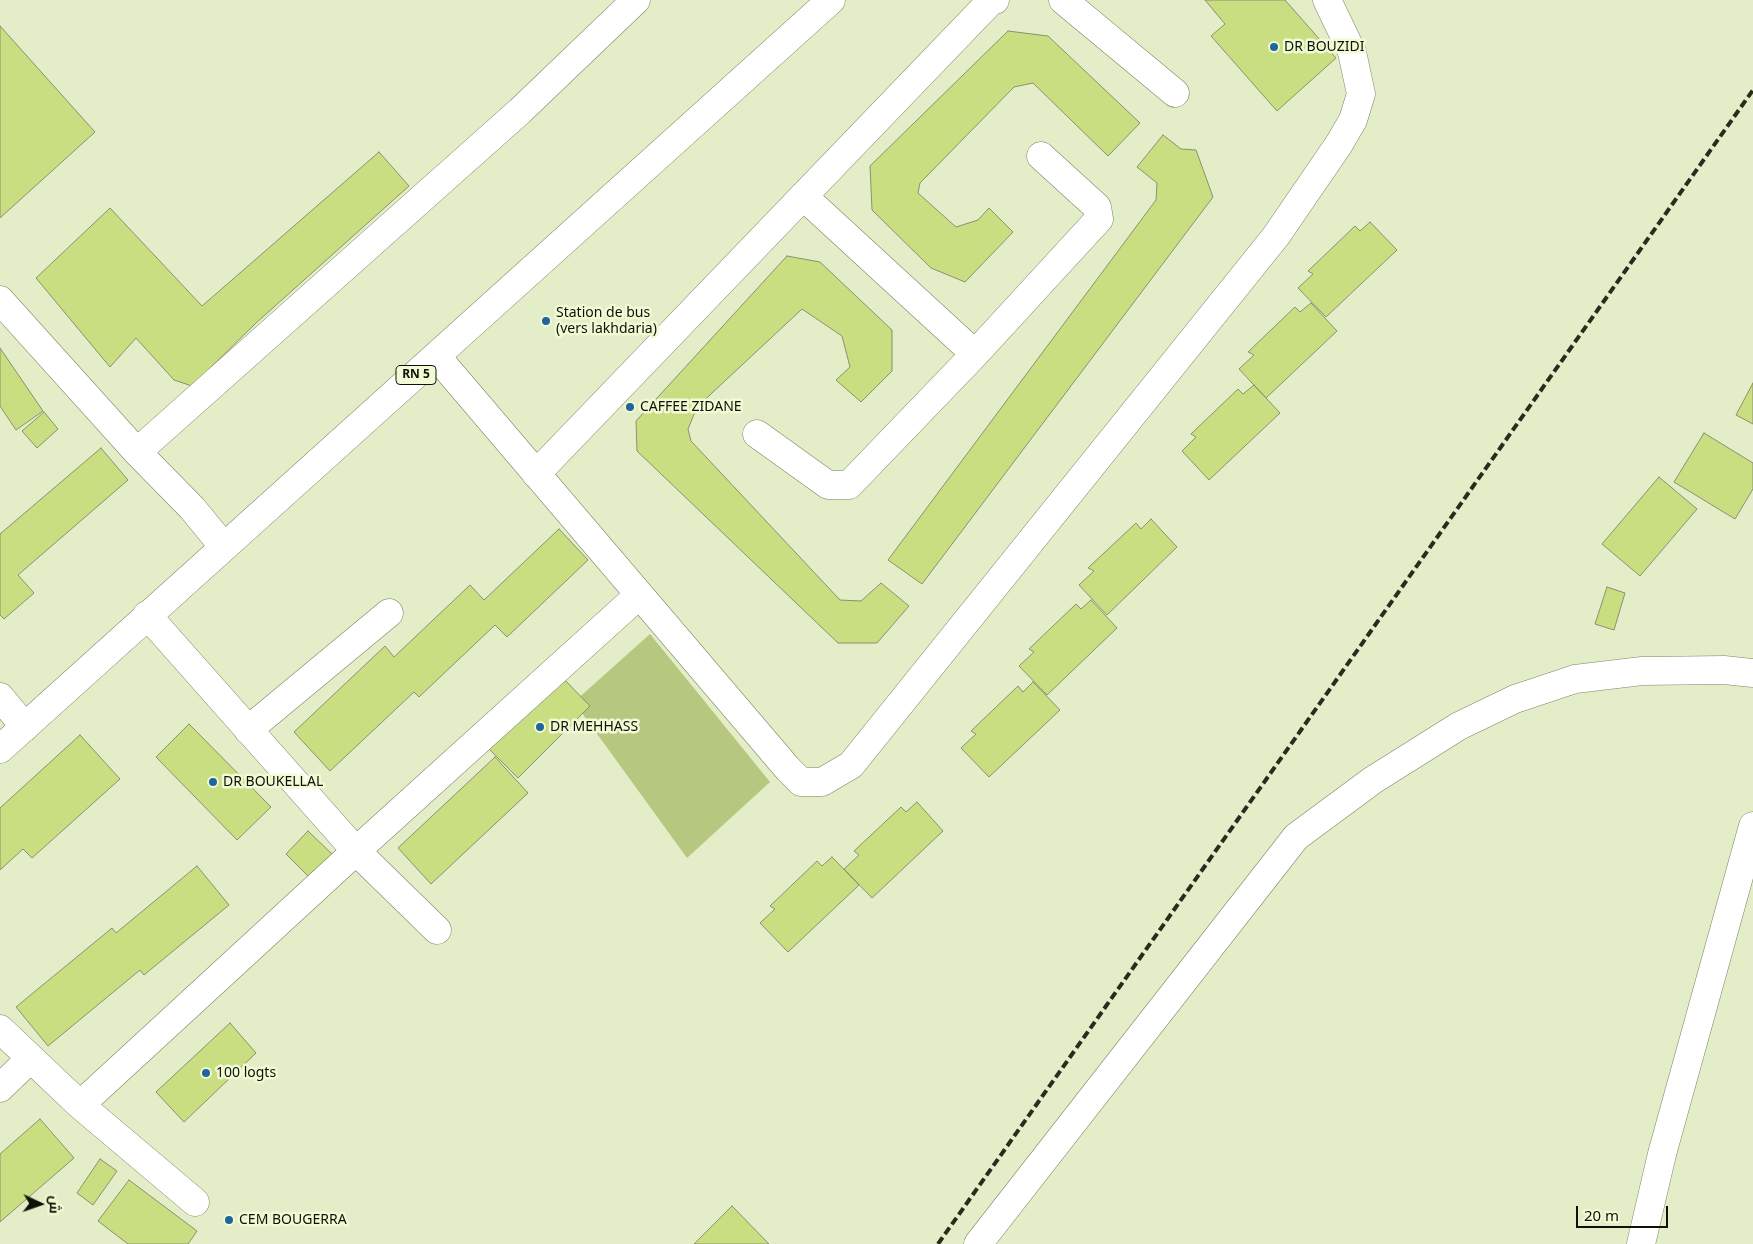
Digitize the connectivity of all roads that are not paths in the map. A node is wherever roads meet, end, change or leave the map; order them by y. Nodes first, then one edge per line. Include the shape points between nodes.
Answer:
1 (636, 0) edge
2 (831, 0) edge
3 (995, 0) edge
4 (1064, 0) edge
5 (1328, 0) edge
6 (1175, 93) dead end
7 (1041, 156) dead end
8 (803, 196) junction
9 (0, 300) edge
10 (975, 354) junction
11 (437, 357) junction
12 (757, 434) dead end
13 (137, 452) junction
14 (536, 474) junction
15 (224, 547) junction
16 (639, 595) junction
17 (389, 613) dead end
18 (147, 615) junction
19 (1753, 673) edge
20 (0, 697) edge
21 (25, 726) junction
22 (248, 730) junction
23 (0, 749) edge
24 (1753, 826) edge
25 (356, 851) junction
26 (437, 930) dead end
27 (0, 1029) edge
28 (30, 1059) junction
29 (0, 1088) edge
30 (80, 1105) junction
31 (195, 1202) dead end
32 (978, 1244) edge
33 (1641, 1244) edge

1 - 13 street via 520,112
2 - 11 street, RN 5
3 - 8 street
4 - 6 street
5 - 16 street via 1352,52 1361,94 1353,120 1339,144 1276,236 851,765 822,782 801,782
7 - 10 street via 1097,207 1099,219
8 - 10 street
8 - 14 street
9 - 13 street
10 - 12 street via 848,486 828,485
11 - 14 street
11 - 15 street, RN 5
13 - 15 street via 192,508
14 - 16 street
15 - 18 street, RN 5
16 - 25 street
17 - 22 street
18 - 21 street, RN 5
18 - 22 street
19 - 32 street via 1642,671 1575,679 1515,700 1459,726 1373,780 1296,837
20 - 21 street
21 - 23 street, RN 5
22 - 25 street
24 - 33 street
25 - 26 street
25 - 30 street
27 - 28 street
28 - 29 street
28 - 30 street
30 - 31 street

